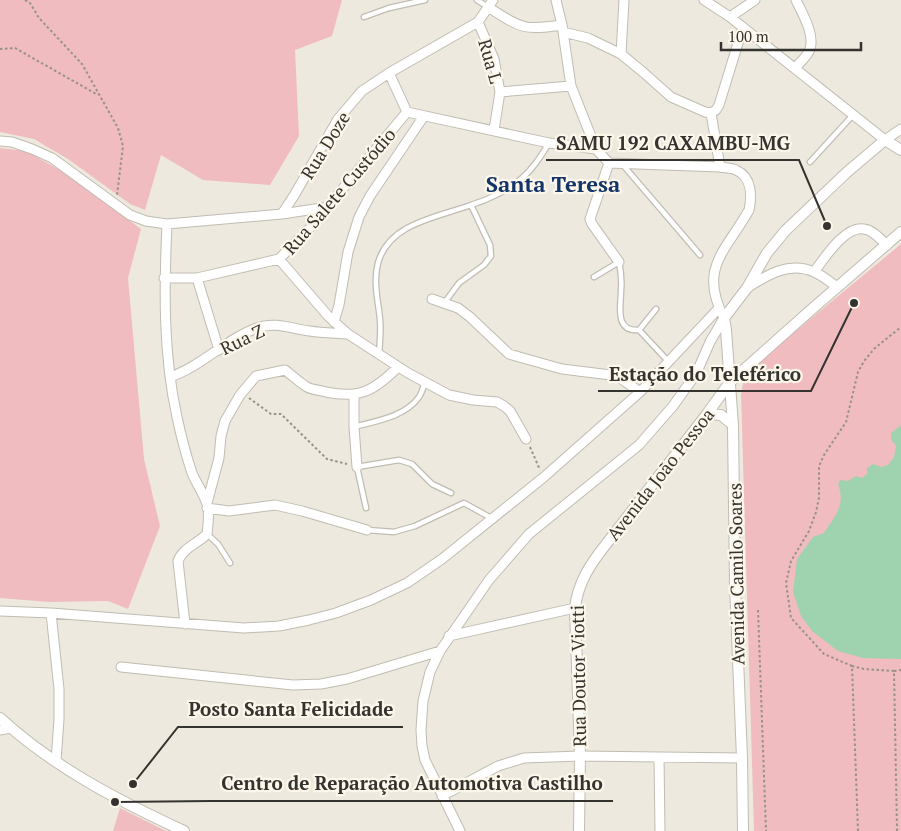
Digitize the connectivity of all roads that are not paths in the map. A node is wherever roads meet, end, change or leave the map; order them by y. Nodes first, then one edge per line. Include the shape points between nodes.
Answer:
1 (425, 0) edge
2 (476, 0) edge
3 (556, 0) edge
4 (624, 0) edge
5 (704, 0) edge
6 (755, 0) edge
7 (796, 0) edge
8 (490, 4) edge
9 (730, 16) junction
10 (364, 17) dead end
11 (478, 22) junction
12 (744, 27) junction
13 (563, 28) junction
14 (620, 54) junction
15 (795, 68) junction
16 (389, 73) junction
17 (571, 86) junction
18 (500, 92) junction
19 (407, 112) junction
20 (711, 113) junction
21 (853, 115) junction
22 (424, 116) junction
23 (901, 129) edge
24 (494, 130) junction
25 (885, 140) junction
26 (0, 141) edge
27 (549, 143) junction
28 (596, 149) junction
29 (901, 150) edge
30 (810, 162) dead end
31 (609, 163) junction
32 (622, 164) junction
33 (720, 167) junction
34 (471, 205) junction
35 (328, 207) junction
36 (282, 214) junction
37 (167, 224) junction
38 (901, 232) edge
39 (887, 244) junction
40 (700, 255) dead end
41 (279, 259) junction
42 (619, 262) junction
43 (814, 272) junction
44 (594, 277) dead end
45 (164, 278) junction
46 (197, 278) junction
47 (837, 287) junction
48 (747, 288) junction
49 (432, 299) dead end
50 (445, 302) junction
51 (656, 309) dead end
52 (722, 313) junction
53 (331, 319) junction
54 (639, 330) junction
55 (319, 332) junction
56 (348, 334) junction
57 (219, 350) junction
58 (379, 354) junction
59 (668, 361) junction
60 (398, 367) junction
61 (170, 377) junction
62 (425, 382) junction
63 (730, 382) junction
64 (640, 392) junction
65 (354, 395) junction
66 (707, 414) junction
67 (733, 425) junction
68 (354, 427) junction
69 (526, 439) road end
70 (357, 467) junction
71 (450, 493) dead end
72 (207, 506) junction
73 (366, 508) dead end
74 (493, 519) junction
75 (367, 530) joint
76 (207, 534) junction
77 (230, 563) dead end
78 (581, 582) joint
79 (575, 608) junction
80 (0, 611) edge
81 (51, 613) junction
82 (185, 624) junction
83 (449, 636) junction
84 (440, 651) junction
85 (121, 667) dead end
86 (0, 718) edge
87 (11, 728) junction
88 (0, 730) edge
89 (580, 756) junction
90 (659, 757) junction
91 (742, 758) junction
92 (56, 761) junction
93 (442, 796) junction
94 (184, 831) edge
95 (460, 831) edge
96 (580, 831) edge
97 (660, 831) edge
98 (743, 831) edge

1 - 10 lane
2 - 8 lane
3 - 13 street
4 - 14 street
5 - 9 street
6 - 9 street
7 - 15 street via 811,41 810,50
8 - 11 street, Rua Doze
8 - 13 street via 522,27
9 - 12 street
11 - 16 street, Rua Doze
11 - 18 street, Rua L via 494,59
12 - 15 street
12 - 20 street via 720,105
13 - 14 street
13 - 17 street
14 - 20 street via 671,97
15 - 21 street
16 - 19 street, Rua Salete Custódio
16 - 36 street, Rua Doze via 362,91 338,119
17 - 18 street
17 - 28 street
18 - 24 street, Rua L
19 - 22 street
19 - 35 street, Rua Salete Custódio
20 - 33 street
21 - 25 street
21 - 30 lane
22 - 24 street
22 - 53 street via 359,217 348,252 340,305
23 - 25 street
24 - 27 street
25 - 29 street
25 - 48 street via 786,230 767,253
26 - 37 street via 12,142 52,158 130,215
27 - 28 street
27 - 34 lane via 521,179
28 - 31 street
31 - 32 street
31 - 42 street via 590,219
32 - 33 street
32 - 40 lane
33 - 52 street via 737,170 751,190 749,210 714,266 716,301
34 - 50 lane via 490,245 491,256 459,283
34 - 58 lane via 407,229 393,237 384,249 376,276 381,335
35 - 36 street
35 - 41 street, Rua Salete Custódio
36 - 37 street
37 - 45 street
38 - 39 street, Avenida João Pessoa
39 - 43 street via 865,229 857,229 832,248
39 - 47 street, Avenida João Pessoa
41 - 46 street, Rua Salete Custódio
41 - 53 street
42 - 44 lane
42 - 54 lane via 620,316 625,326
43 - 47 street
43 - 48 street via 800,267 783,269 767,274
45 - 46 street, Rua Salete Custódio
45 - 61 street
46 - 57 street
47 - 63 street, Avenida João Pessoa
48 - 52 street
49 - 50 street
50 - 64 street via 470,317 509,354 562,369 611,375
51 - 54 lane
52 - 59 street
52 - 63 street, Avenida Camilo Soares
52 - 83 street via 688,386 655,428 529,534 488,580
53 - 55 street
53 - 56 street
54 - 59 lane
55 - 56 street, Rua Z
55 - 57 street, Rua Z via 266,326
56 - 58 street
57 - 61 street, Rua Z via 188,370
58 - 60 street
59 - 64 street
60 - 62 street
60 - 65 street via 382,382
61 - 72 street via 187,455
62 - 68 lane via 419,397 408,408 386,419
62 - 69 street via 449,395 497,402 510,411
63 - 66 street, Avenida João Pessoa
63 - 67 street, Avenida Camilo Soares
64 - 74 street
65 - 68 street
65 - 72 street via 309,388 285,370 256,376 225,421
66 - 67 street via 721,416
66 - 78 street, Avenida João Pessoa via 606,543
67 - 91 street, Avenida Camilo Soares
68 - 70 street
70 - 71 lane via 399,460 412,464 432,484
70 - 73 lane
72 - 75 street via 229,511 275,505
72 - 76 street
74 - 75 lane via 464,503 394,532
74 - 82 street via 407,583 336,613 270,627
76 - 77 lane
76 - 82 street via 186,550 178,562
78 - 79 street, Rua Doutor Viotti
79 - 83 street
79 - 89 street, Rua Doutor Viotti
80 - 81 street
81 - 82 street
81 - 92 street via 60,689
83 - 84 street
84 - 85 street via 322,684 293,685
84 - 93 street via 430,672 423,701 421,730 425,760
86 - 87 street
87 - 88 street
87 - 92 street
89 - 90 street
89 - 93 street via 512,760
89 - 96 street, Rua Doutor Viotti
90 - 91 street
90 - 97 street
91 - 98 street, Avenida Camilo Soares
92 - 94 street via 86,781
93 - 95 street

